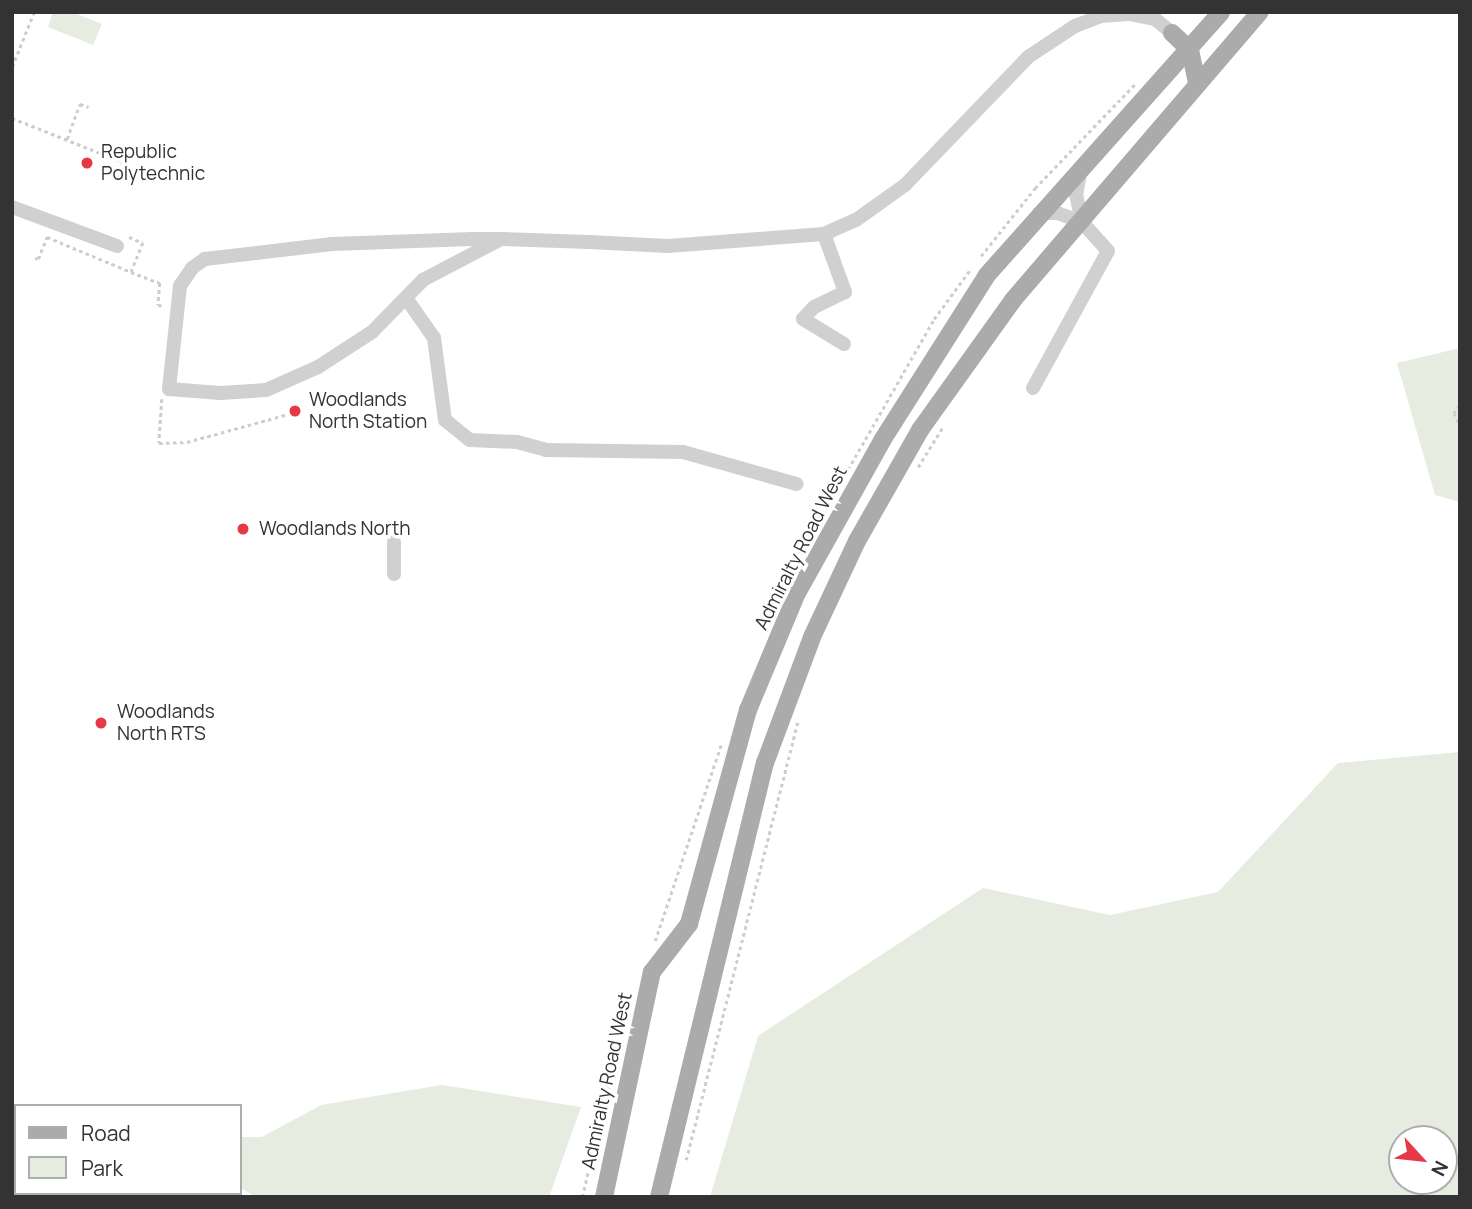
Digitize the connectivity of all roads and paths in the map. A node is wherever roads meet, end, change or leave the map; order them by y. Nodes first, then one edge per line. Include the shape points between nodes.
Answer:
1 (34, 12) edge
2 (1260, 12) edge
3 (1217, 18) edge
4 (1172, 33) junction
5 (1227, 49) junction
6 (1190, 50) junction
7 (12, 67) edge
8 (1197, 84) junction
9 (89, 107) dead end
10 (12, 118) edge
11 (67, 139) junction
12 (1082, 168) junction
13 (120, 173) dead end
14 (12, 207) edge
15 (1039, 213) junction
16 (1083, 222) junction
17 (824, 234) junction
18 (502, 239) junction
19 (117, 246) dead end
20 (35, 258) dead end
21 (131, 272) dead end
22 (405, 298) junction
23 (844, 344) dead end
24 (1033, 388) dead end
25 (1460, 405) edge
26 (948, 418) dead end
27 (1460, 424) edge
28 (914, 474) dead end
29 (797, 484) dead end
30 (394, 542) dead end
31 (394, 574) dead end
32 (800, 716) dead end
33 (683, 1170) dead end
34 (660, 1195) edge
35 (604, 1197) edge

1 - 7 path
2 - 5 main road
3 - 4 main road
3 - 6 main road, Admiralty Road West
4 - 6 main road
4 - 17 street via 1155,19 1129,14 1101,16 1075,26 1028,57 905,185 856,220
5 - 6 main road
5 - 8 main road
6 - 8 main road
6 - 12 main road, Admiralty Road West
8 - 16 main road
9 - 11 path via 80,104
10 - 11 path
11 - 13 path via 123,162
12 - 15 main road, Admiralty Road West
12 - 16 street via 1076,194
14 - 19 street
15 - 16 street via 1057,213
15 - 35 main road, Admiralty Road West via 948,331 846,502 772,649 720,802 689,924 652,972
16 - 24 street via 1107,246 1107,256
16 - 34 main road via 1013,300 920,430 876,503 812,636 748,820
17 - 18 street via 668,246
17 - 23 street via 845,292 814,307 803,319
18 - 22 street via 423,280
18 - 22 street via 332,244 205,259 180,286 169,389 266,390 318,367 361,339
20 - 21 path via 47,237
22 - 29 street via 434,338 439,353 439,399 445,421 470,440 517,442 546,450 682,452
25 - 27 path via 1454,413
26 - 28 path
30 - 31 street
32 - 33 path

